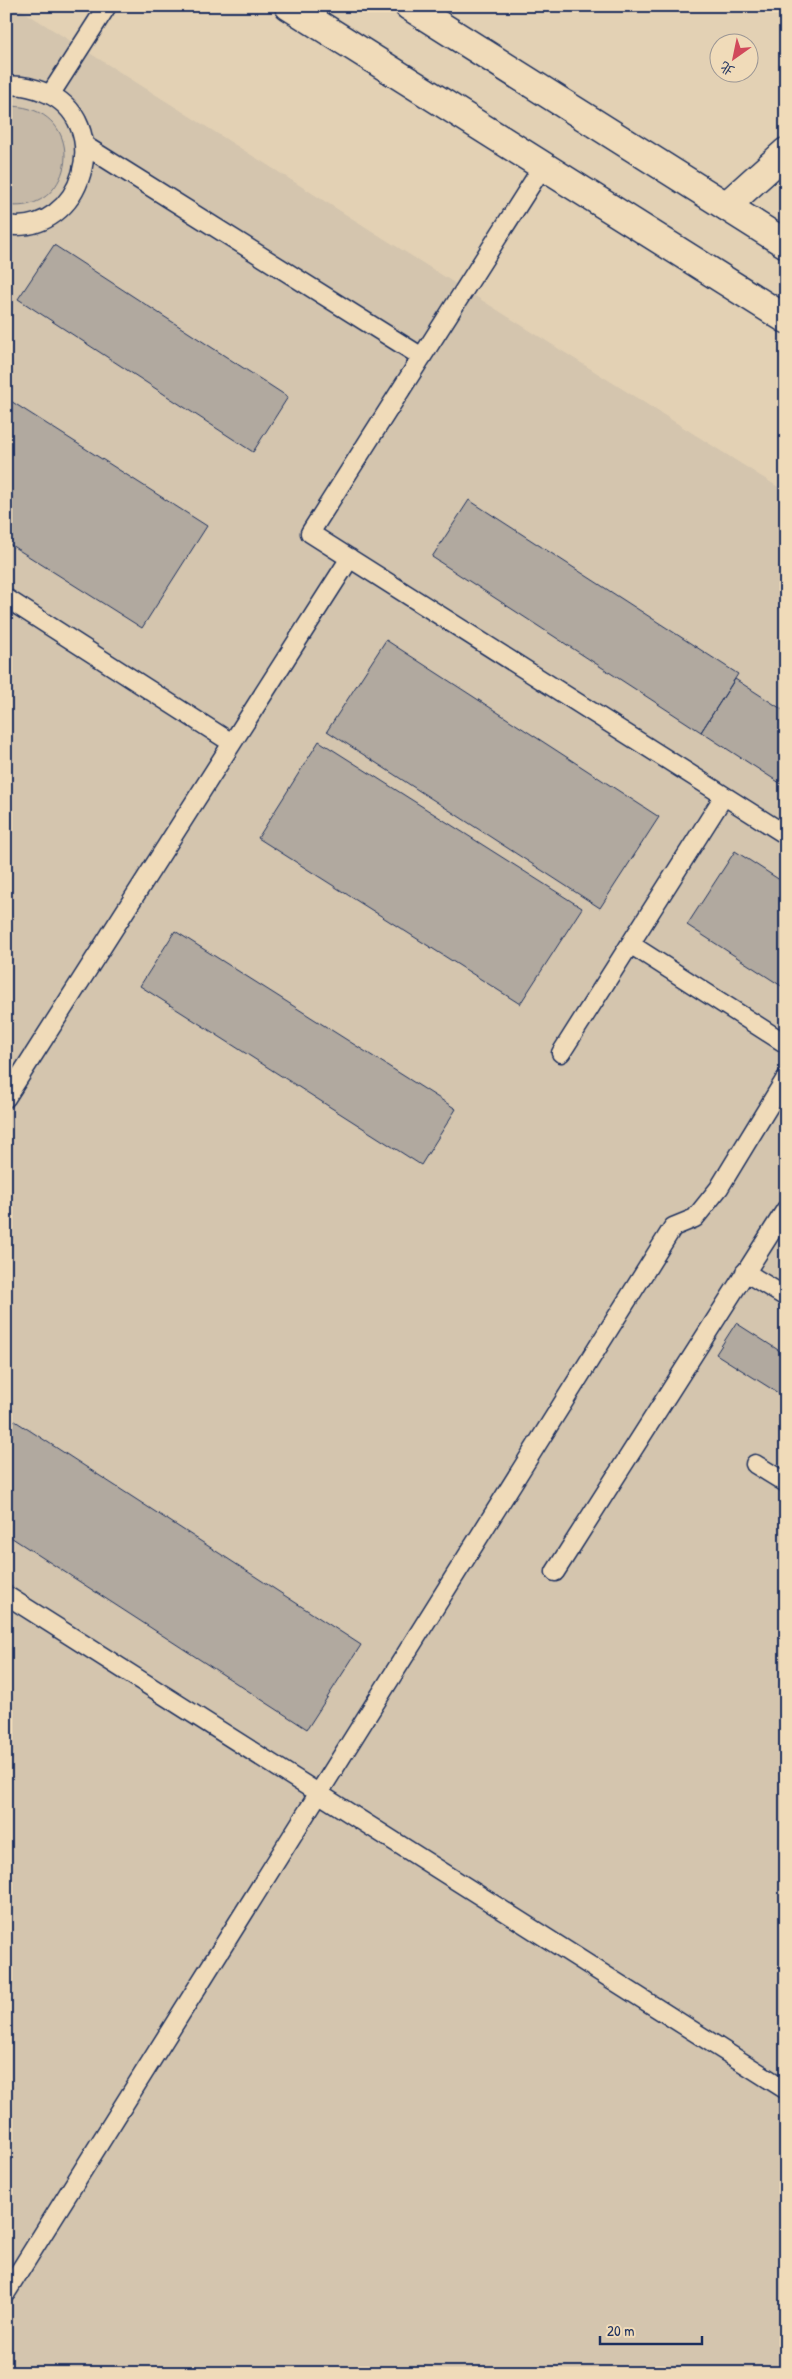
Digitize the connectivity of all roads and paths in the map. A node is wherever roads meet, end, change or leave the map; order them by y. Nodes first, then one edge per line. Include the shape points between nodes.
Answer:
1 (106, 6) edge
2 (290, 6) edge
3 (409, 6) edge
4 (6, 86) edge
5 (50, 94) junction
6 (84, 146) junction
7 (786, 152) edge
8 (543, 166) junction
9 (726, 206) junction
10 (6, 225) edge
11 (786, 244) edge
12 (786, 319) edge
13 (422, 357) junction
14 (350, 558) junction
15 (6, 598) edge
16 (232, 743) junction
17 (724, 796) junction
18 (786, 836) edge
19 (630, 944) junction
20 (786, 1044) edge
21 (561, 1053) dead end
22 (786, 1078) edge
23 (6, 1098) edge
24 (786, 1208) edge
25 (745, 1272) junction
26 (786, 1297) edge
27 (755, 1464) dead end
28 (786, 1483) edge
29 (555, 1572) dead end
30 (6, 1595) edge
31 (318, 1793) junction
32 (786, 2090) edge
33 (6, 2293) edge

1 - 5 lane
2 - 8 main road
3 - 9 main road
4 - 5 lane via 32,87
5 - 6 lane via 77,123
6 - 10 lane via 81,180 72,197 44,220 27,225
6 - 13 lane
7 - 9 main road
8 - 12 main road
8 - 13 lane
9 - 11 main road
13 - 14 lane via 310,533
14 - 16 lane
14 - 17 lane
15 - 16 lane
16 - 23 lane
17 - 18 lane
17 - 19 lane
19 - 20 lane
19 - 21 lane
22 - 31 lane via 719,1188 695,1218 673,1227
24 - 25 lane
25 - 26 lane
25 - 29 lane
27 - 28 lane
30 - 31 lane
31 - 32 lane
31 - 33 lane

